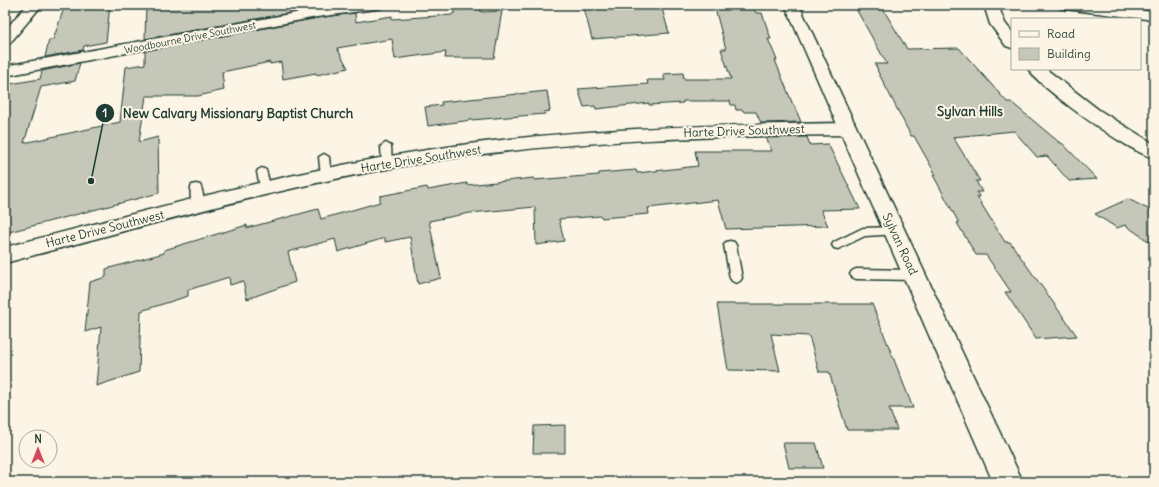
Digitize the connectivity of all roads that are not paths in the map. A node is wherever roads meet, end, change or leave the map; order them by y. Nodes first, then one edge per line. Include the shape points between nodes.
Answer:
1 (35, 5) edge
2 (376, 5) edge
3 (792, 5) edge
4 (991, 5) edge
5 (1065, 5) edge
6 (1154, 16) edge
7 (5, 40) edge
8 (1011, 42) edge
9 (1037, 70) edge
10 (5, 71) edge
11 (847, 129) junction
12 (1154, 152) edge
13 (894, 231) junction
14 (730, 245) dead end
15 (838, 245) dead end
16 (5, 255) edge
17 (856, 274) dead end
18 (914, 275) junction
19 (736, 278) dead end
20 (1008, 482) edge

1 - 7 street
2 - 10 street, Woodbourne Drive Southwest via 317,13
3 - 11 street, Sylvan Road
4 - 8 street via 998,24
5 - 6 street
9 - 12 street via 1063,94 1122,134
11 - 13 street, Sylvan Road
11 - 16 street, Harte Drive Southwest via 643,134 517,144 427,156 386,155 263,180 197,197
13 - 15 lane via 863,232
13 - 18 street, Sylvan Road
14 - 19 lane
17 - 18 lane
18 - 20 street, Sylvan Road

